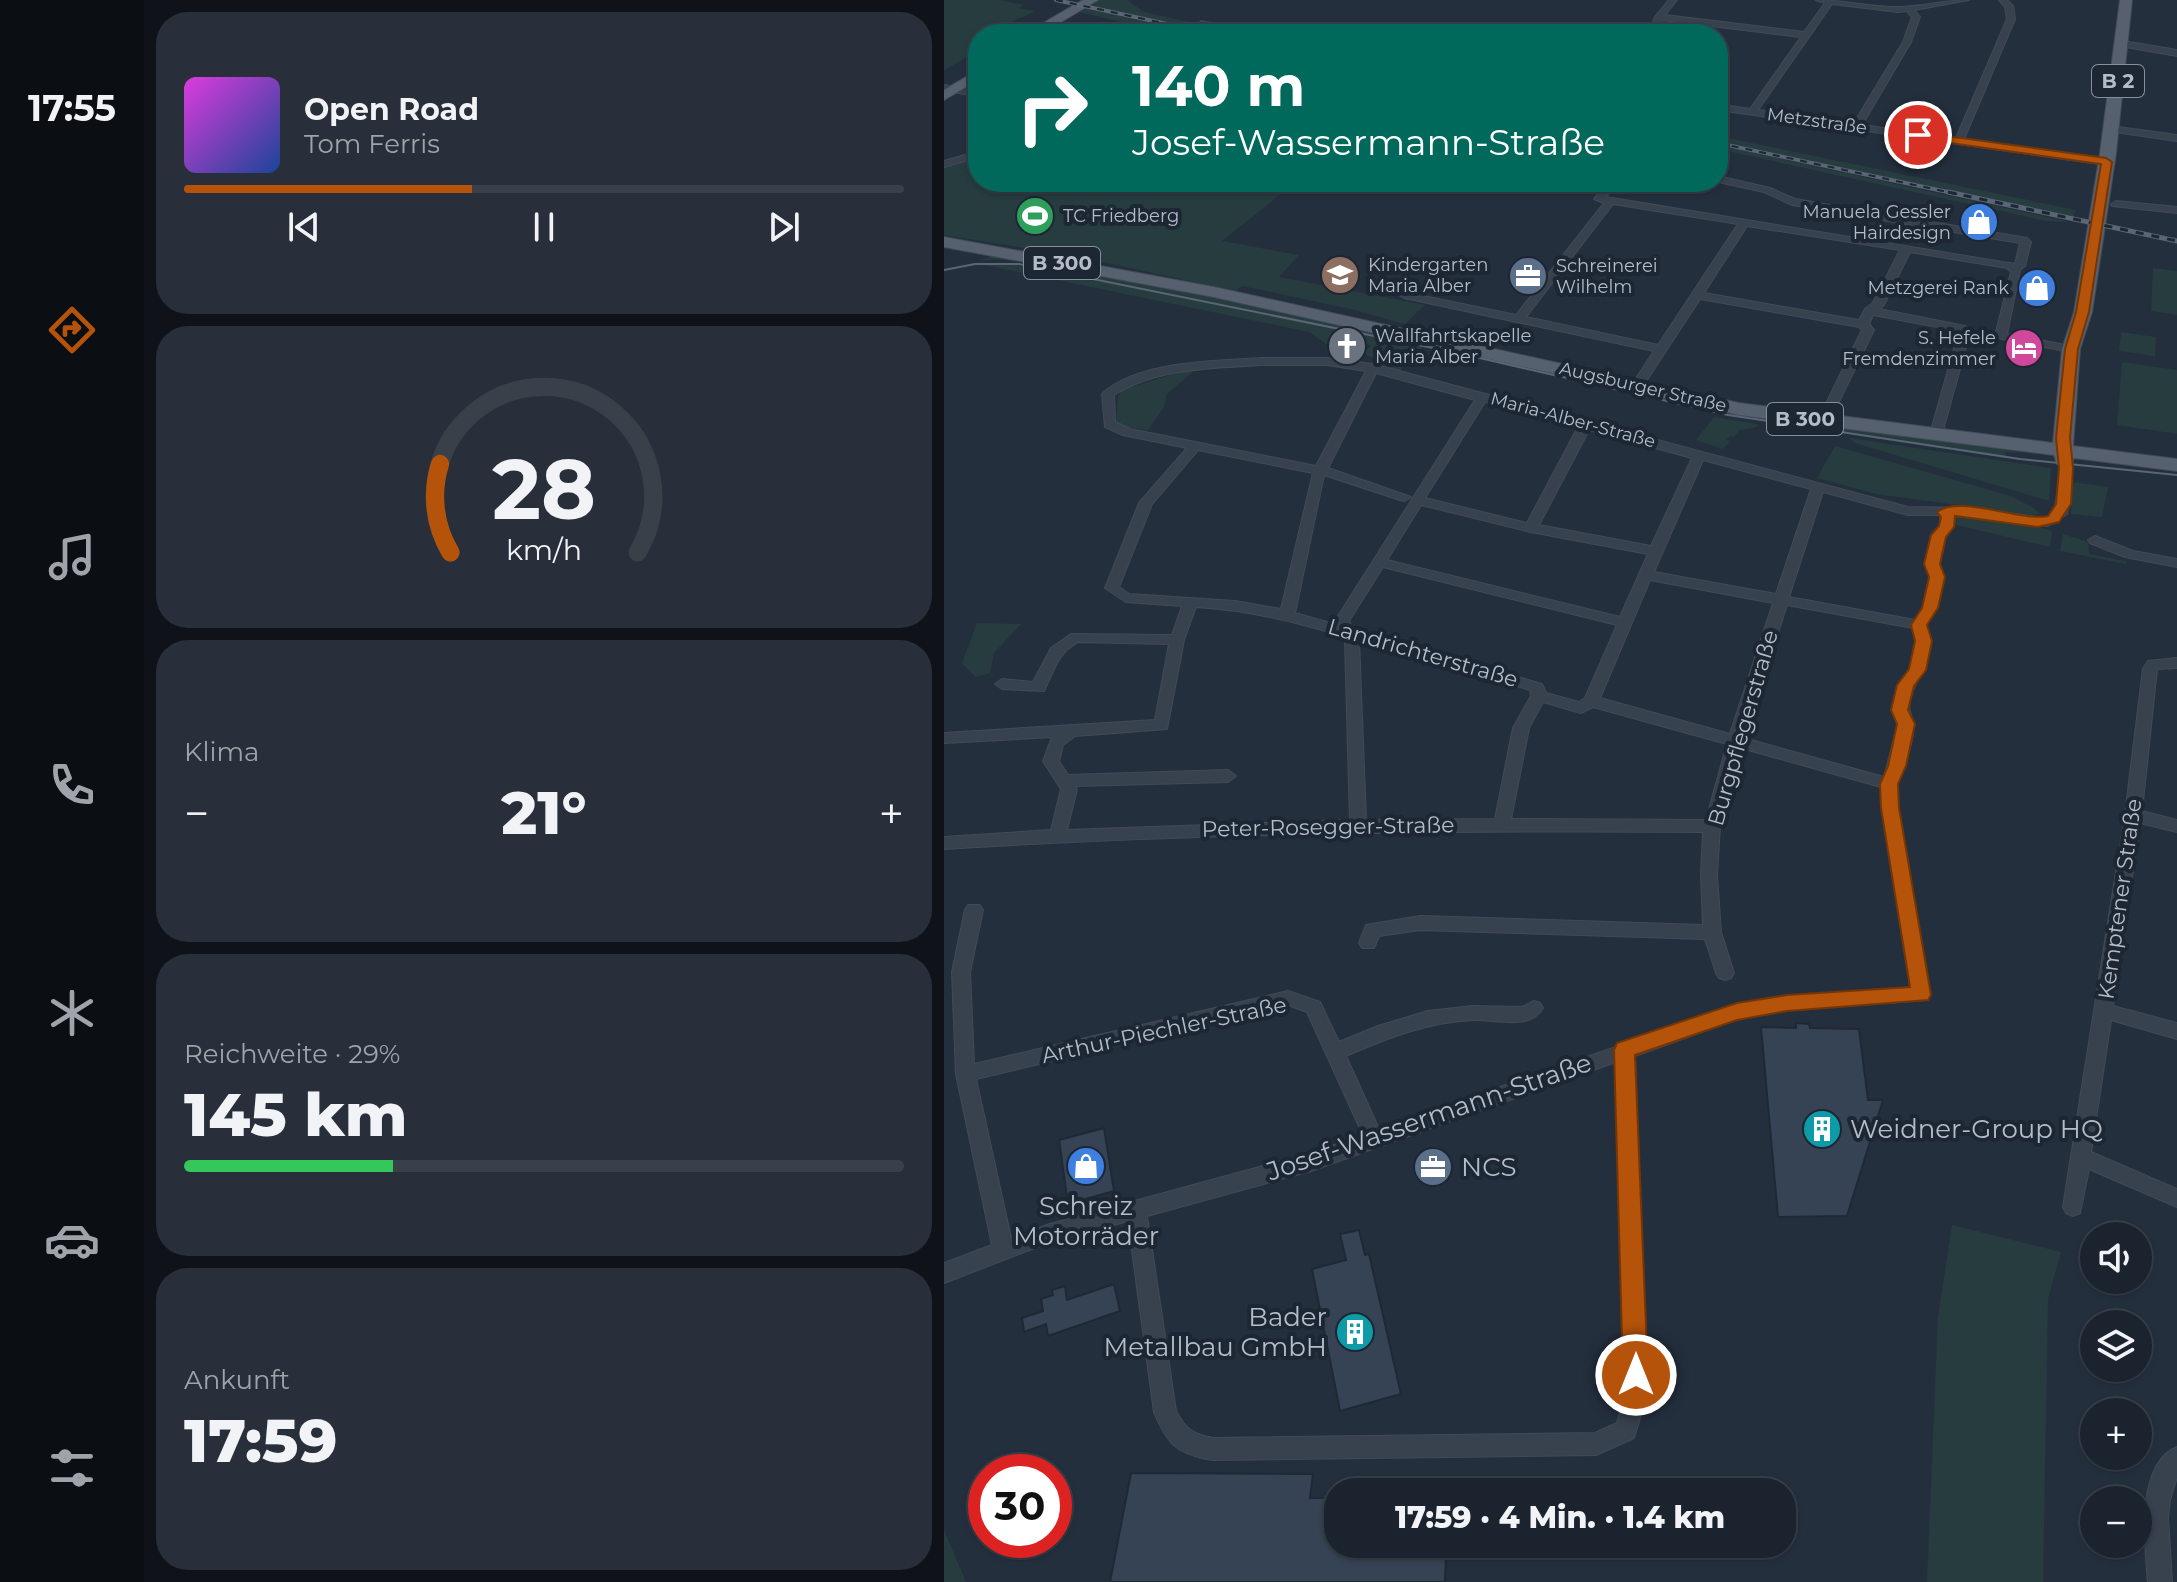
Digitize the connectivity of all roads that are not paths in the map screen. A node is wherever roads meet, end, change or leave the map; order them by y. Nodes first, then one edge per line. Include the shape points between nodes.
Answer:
1 (1092, 0) edge
2 (1673, 0) edge
3 (1965, 0) edge
4 (2003, 0) edge
5 (2126, 0) edge
6 (1825, 1) edge
7 (1909, 9) junction
8 (1659, 17) junction
9 (1201, 23) dead end
10 (1049, 24) edge
11 (1205, 24) edge
12 (1656, 24) edge
13 (1716, 24) edge
14 (1728, 25) edge
15 (1806, 35) junction
16 (2123, 44) junction
17 (2177, 53) edge
18 (968, 73) edge
19 (968, 79) edge
20 (946, 91) edge
21 (968, 93) edge
22 (1728, 108) edge
23 (1752, 112) junction
24 (1856, 127) junction
25 (2111, 129) junction
26 (2177, 138) edge
27 (1959, 141) junction
28 (968, 157) edge
29 (2106, 162) junction
30 (944, 164) edge
31 (1728, 181) edge
32 (1605, 192) edge
33 (1610, 202) junction
34 (2116, 204) dead end
35 (1842, 210) junction
36 (2177, 210) edge
37 (1744, 223) junction
38 (1828, 236) junction
39 (944, 242) edge
40 (1906, 249) junction
41 (2015, 268) junction
42 (1404, 295) dead end
43 (1698, 295) junction
44 (1869, 311) junction
45 (1519, 319) junction
46 (1863, 324) junction
47 (1662, 349) junction
48 (2071, 349) junction
49 (1373, 368) junction
50 (1637, 386) junction
51 (1483, 396) junction
52 (1823, 422) junction
53 (1586, 424) junction
54 (1936, 434) junction
55 (1196, 445) junction
56 (2064, 454) junction
57 (1701, 455) junction
58 (2177, 465) edge
59 (1321, 470) junction
60 (2177, 482) edge
61 (1818, 487) junction
62 (1411, 499) junction
63 (1945, 512) junction
64 (1531, 528) junction
65 (2095, 540) dead end
66 (1655, 551) junction
67 (1378, 562) junction
68 (2177, 563) edge
69 (1646, 575) junction
70 (1781, 599) junction
71 (1191, 601) junction
72 (1287, 615) junction
73 (1625, 623) junction
74 (1919, 625) junction
75 (1344, 629) junction
76 (1177, 640) junction
77 (2177, 663) edge
78 (1002, 684) dead end
79 (1539, 696) junction
80 (1591, 701) junction
81 (1072, 731) junction
82 (944, 738) edge
83 (1735, 743) junction
84 (1228, 776) dead end
85 (1065, 781) junction
86 (1889, 784) junction
87 (2133, 815) junction
88 (1502, 823) junction
89 (1712, 826) junction
90 (2177, 826) edge
91 (1358, 827) junction
92 (1058, 835) junction
93 (944, 843) edge
94 (974, 910) dead end
95 (1712, 932) junction
96 (1368, 943) dead end
97 (1725, 973) dead end
98 (1534, 1008) dead end
99 (2104, 1011) junction
100 (2177, 1031) edge
101 (1625, 1050) junction
102 (1336, 1052) junction
103 (965, 1074) junction
104 (1375, 1141) junction
105 (2081, 1157) junction
106 (2177, 1198) edge
107 (2073, 1207) dead end
108 (1136, 1209) junction
109 (1003, 1249) junction
110 (944, 1273) edge
111 (2177, 1458) edge
112 (2160, 1582) edge

1 - 10 main road
2 - 8 street
3 - 7 street
4 - 27 street via 2011,19
5 - 16 main road, B 2
6 - 7 street
6 - 15 street
7 - 24 street via 1916,17 1907,42
8 - 12 street
8 - 13 street
9 - 11 street
14 - 15 street
15 - 23 street
16 - 17 street
16 - 25 main road, B 2
18 - 20 main road
19 - 20 main road
20 - 21 street
22 - 23 street, Metzstraße
23 - 24 street, Metzstraße
24 - 27 street, Metzstraße
25 - 26 street
25 - 29 main road, B 2
27 - 29 street, Metzstraße
28 - 30 street
29 - 48 main road, B 2 via 2083,312
31 - 35 street via 1792,202
32 - 33 street via 1599,199
33 - 37 street
33 - 45 street
34 - 36 street
35 - 38 street
35 - 41 street via 2023,240 2020,266
37 - 38 street
37 - 43 street
38 - 40 street
39 - 50 main road, Augsburger Straße / B 300 via 1214,292
40 - 41 street
40 - 44 street via 1878,305
41 - 48 street via 2001,336
42 - 45 street
43 - 46 street
43 - 47 street
44 - 46 street
44 - 54 street via 1965,329
45 - 47 street
46 - 52 street via 1868,330
47 - 50 street
48 - 56 main road, B 2
49 - 51 street, Maria-Alber-Straße
49 - 55 street, Maria-Alber-Straße via 1322,359 1239,361 1157,374 1108,394 1109,424
49 - 59 street
50 - 52 main road, Augsburger Straße / B 300
51 - 53 street, Maria-Alber-Straße
51 - 62 street
52 - 54 main road, Augsburger Straße / B 300
53 - 57 street, Maria-Alber-Straße
53 - 64 street
54 - 56 main road, Augsburger Straße / B 300
55 - 59 street
55 - 71 street, Landrichterstraße via 1146,503 1112,588 1126,598
56 - 58 main road
56 - 60 main road via 2128,475
56 - 63 street, Maria-Alber-Straße via 2060,514 2048,522
57 - 61 street, Maria-Alber-Straße
57 - 66 street
59 - 62 street
59 - 72 street
61 - 63 street, Maria-Alber-Straße via 1908,511
61 - 70 street, Burgpflegerstraße
62 - 64 street
62 - 67 street
63 - 74 street via 1946,527 1938,535 1932,564 1937,577 1930,608
64 - 66 street
65 - 68 street via 2130,554
66 - 69 street
67 - 73 street
67 - 75 street via 1342,621
69 - 70 street
69 - 73 street
70 - 74 street
70 - 83 street, Burgpflegerstraße
71 - 72 street, Landrichterstraße
71 - 76 street
72 - 75 street, Landrichterstraße
73 - 80 street
74 - 86 street via 1924,641 1918,670 1906,685 1900,710 1906,724
75 - 79 street, Landrichterstraße via 1537,687
75 - 91 street via 1352,641
76 - 78 street via 1076,637 1053,655 1039,688
76 - 81 street via 1162,725
77 - 87 street, Kemptener Straße via 2153,664 2150,669
79 - 80 street, Landrichterstraße via 1581,708
79 - 88 street via 1521,728
80 - 83 street, Landrichterstraße
81 - 82 street
81 - 85 street via 1055,743 1051,761
83 - 86 street, Landrichterstraße
83 - 89 street, Burgpflegerstraße
84 - 85 street
85 - 92 street via 1069,789
86 - 101 street, Josef-Wassermann-Straße via 1921,995 1787,1003 1737,1012
87 - 90 street
87 - 99 street, Kemptener Straße
88 - 89 street, Peter-Rosegger-Straße
88 - 91 street, Peter-Rosegger-Straße
89 - 95 street, Burgpflegerstraße
91 - 92 street, Peter-Rosegger-Straße
92 - 93 street, Peter-Rosegger-Straße
94 - 103 street via 961,972
95 - 96 street via 1420,923 1372,930
95 - 97 street, Burgpflegerstraße
98 - 102 street via 1525,1015 1479,1010 1439,1014
99 - 100 street
99 - 105 street, Kemptener Straße
101 - 104 street, Josef-Wassermann-Straße
101 - 108 street via 1636,1395 1626,1430 1596,1444 1213,1449 1190,1445 1176,1436 1165,1412
102 - 103 street, Arthur-Piechler-Straße via 1314,1007 1288,998
102 - 104 street, Arthur-Piechler-Straße
103 - 109 street
104 - 108 street, Josef-Wassermann-Straße
105 - 106 street
105 - 107 street, Kemptener Straße
108 - 109 street, Josef-Wassermann-Straße
109 - 110 street, Josef-Wassermann-Straße
111 - 112 street via 2169,1466 2158,1504

